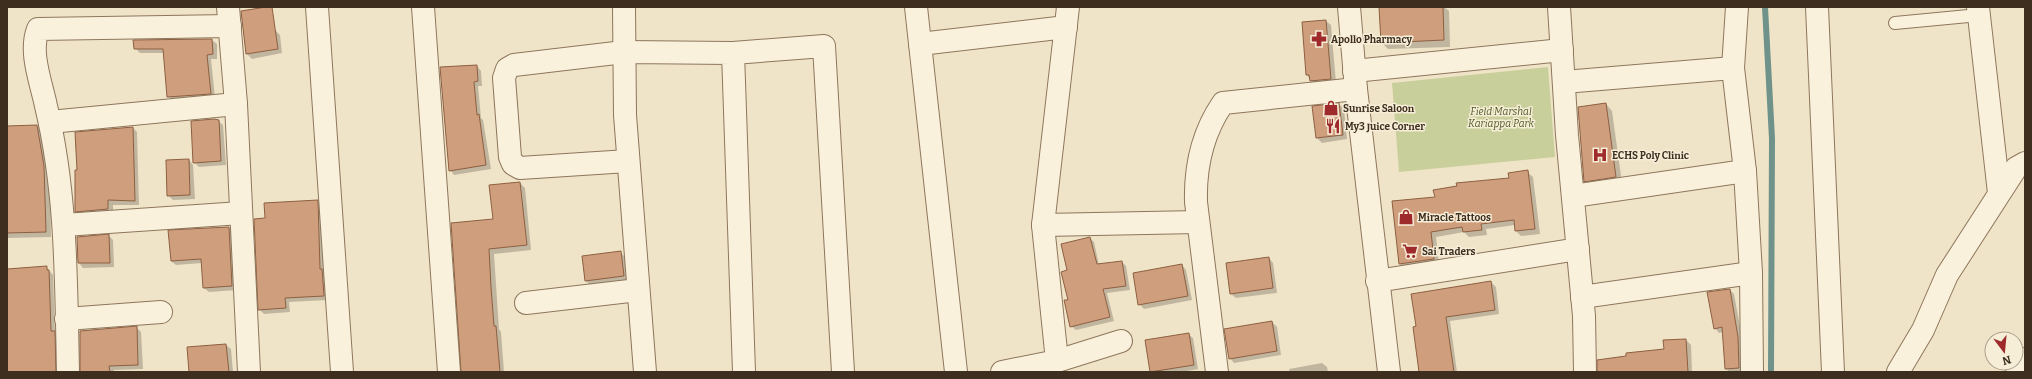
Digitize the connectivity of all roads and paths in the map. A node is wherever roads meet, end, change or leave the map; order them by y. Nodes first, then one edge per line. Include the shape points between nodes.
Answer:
1 (317, 7) edge
2 (423, 7) edge
3 (624, 7) edge
4 (916, 7) edge
5 (1350, 7) edge
6 (1559, 7) edge
7 (1737, 7) edge
8 (1816, 7) edge
9 (1978, 11) edge
10 (1953, 12) edge
11 (229, 16) edge
12 (1067, 17) edge
13 (1895, 23) dead end
14 (920, 44) junction
15 (1562, 50) junction
16 (624, 52) junction
17 (733, 53) junction
18 (1734, 68) junction
19 (1355, 80) junction
20 (1564, 82) junction
21 (236, 104) junction
22 (50, 122) junction
23 (628, 161) junction
24 (2025, 163) edge
25 (1745, 171) junction
26 (1999, 193) junction
27 (1573, 196) junction
28 (241, 213) junction
29 (1198, 222) junction
30 (64, 224) junction
31 (1043, 225) junction
32 (1578, 249) junction
33 (1751, 273) junction
34 (1377, 281) junction
35 (638, 290) junction
36 (1582, 297) junction
37 (526, 303) dead end
38 (161, 312) dead end
39 (66, 319) junction
40 (1121, 341) dead end
41 (2025, 360) edge
42 (1057, 361) junction
43 (68, 372) edge
44 (249, 372) edge
45 (342, 372) edge
46 (449, 372) edge
47 (644, 372) edge
48 (744, 372) edge
49 (843, 372) edge
50 (956, 372) edge
51 (1002, 372) edge
52 (1217, 372) edge
53 (1389, 372) edge
54 (1585, 372) edge
55 (1752, 372) edge
56 (1833, 372) edge
57 (1898, 372) edge
58 (2017, 372) edge

1 - 45 street
2 - 46 street
3 - 16 street
4 - 14 street
5 - 19 street
6 - 15 street
7 - 18 street
8 - 56 street
9 - 10 lane
9 - 26 street
10 - 13 lane
11 - 21 street
11 - 22 street via 38,29 34,37 36,61
12 - 14 street
12 - 31 street
14 - 50 street
15 - 19 street
15 - 20 street
16 - 17 street
16 - 23 street
16 - 23 street via 514,65 507,69 504,78 510,157 513,164 520,168
17 - 48 street
17 - 49 street via 824,46
18 - 20 street
18 - 25 street
19 - 29 street via 1223,103 1212,119 1195,178
19 - 34 street
20 - 27 street
21 - 22 street
21 - 28 street
22 - 30 street
23 - 35 street
24 - 26 street via 2016,168
25 - 27 street
25 - 33 street
26 - 57 street via 1947,275 1923,330
27 - 32 street
28 - 30 street
28 - 44 street
29 - 31 street
29 - 52 street
30 - 39 street
31 - 42 street
32 - 34 street
32 - 36 street
33 - 36 street
33 - 55 street
34 - 53 street
35 - 37 street
35 - 47 street
36 - 54 street
38 - 39 street
39 - 43 street
40 - 42 street
41 - 58 street
42 - 51 street

